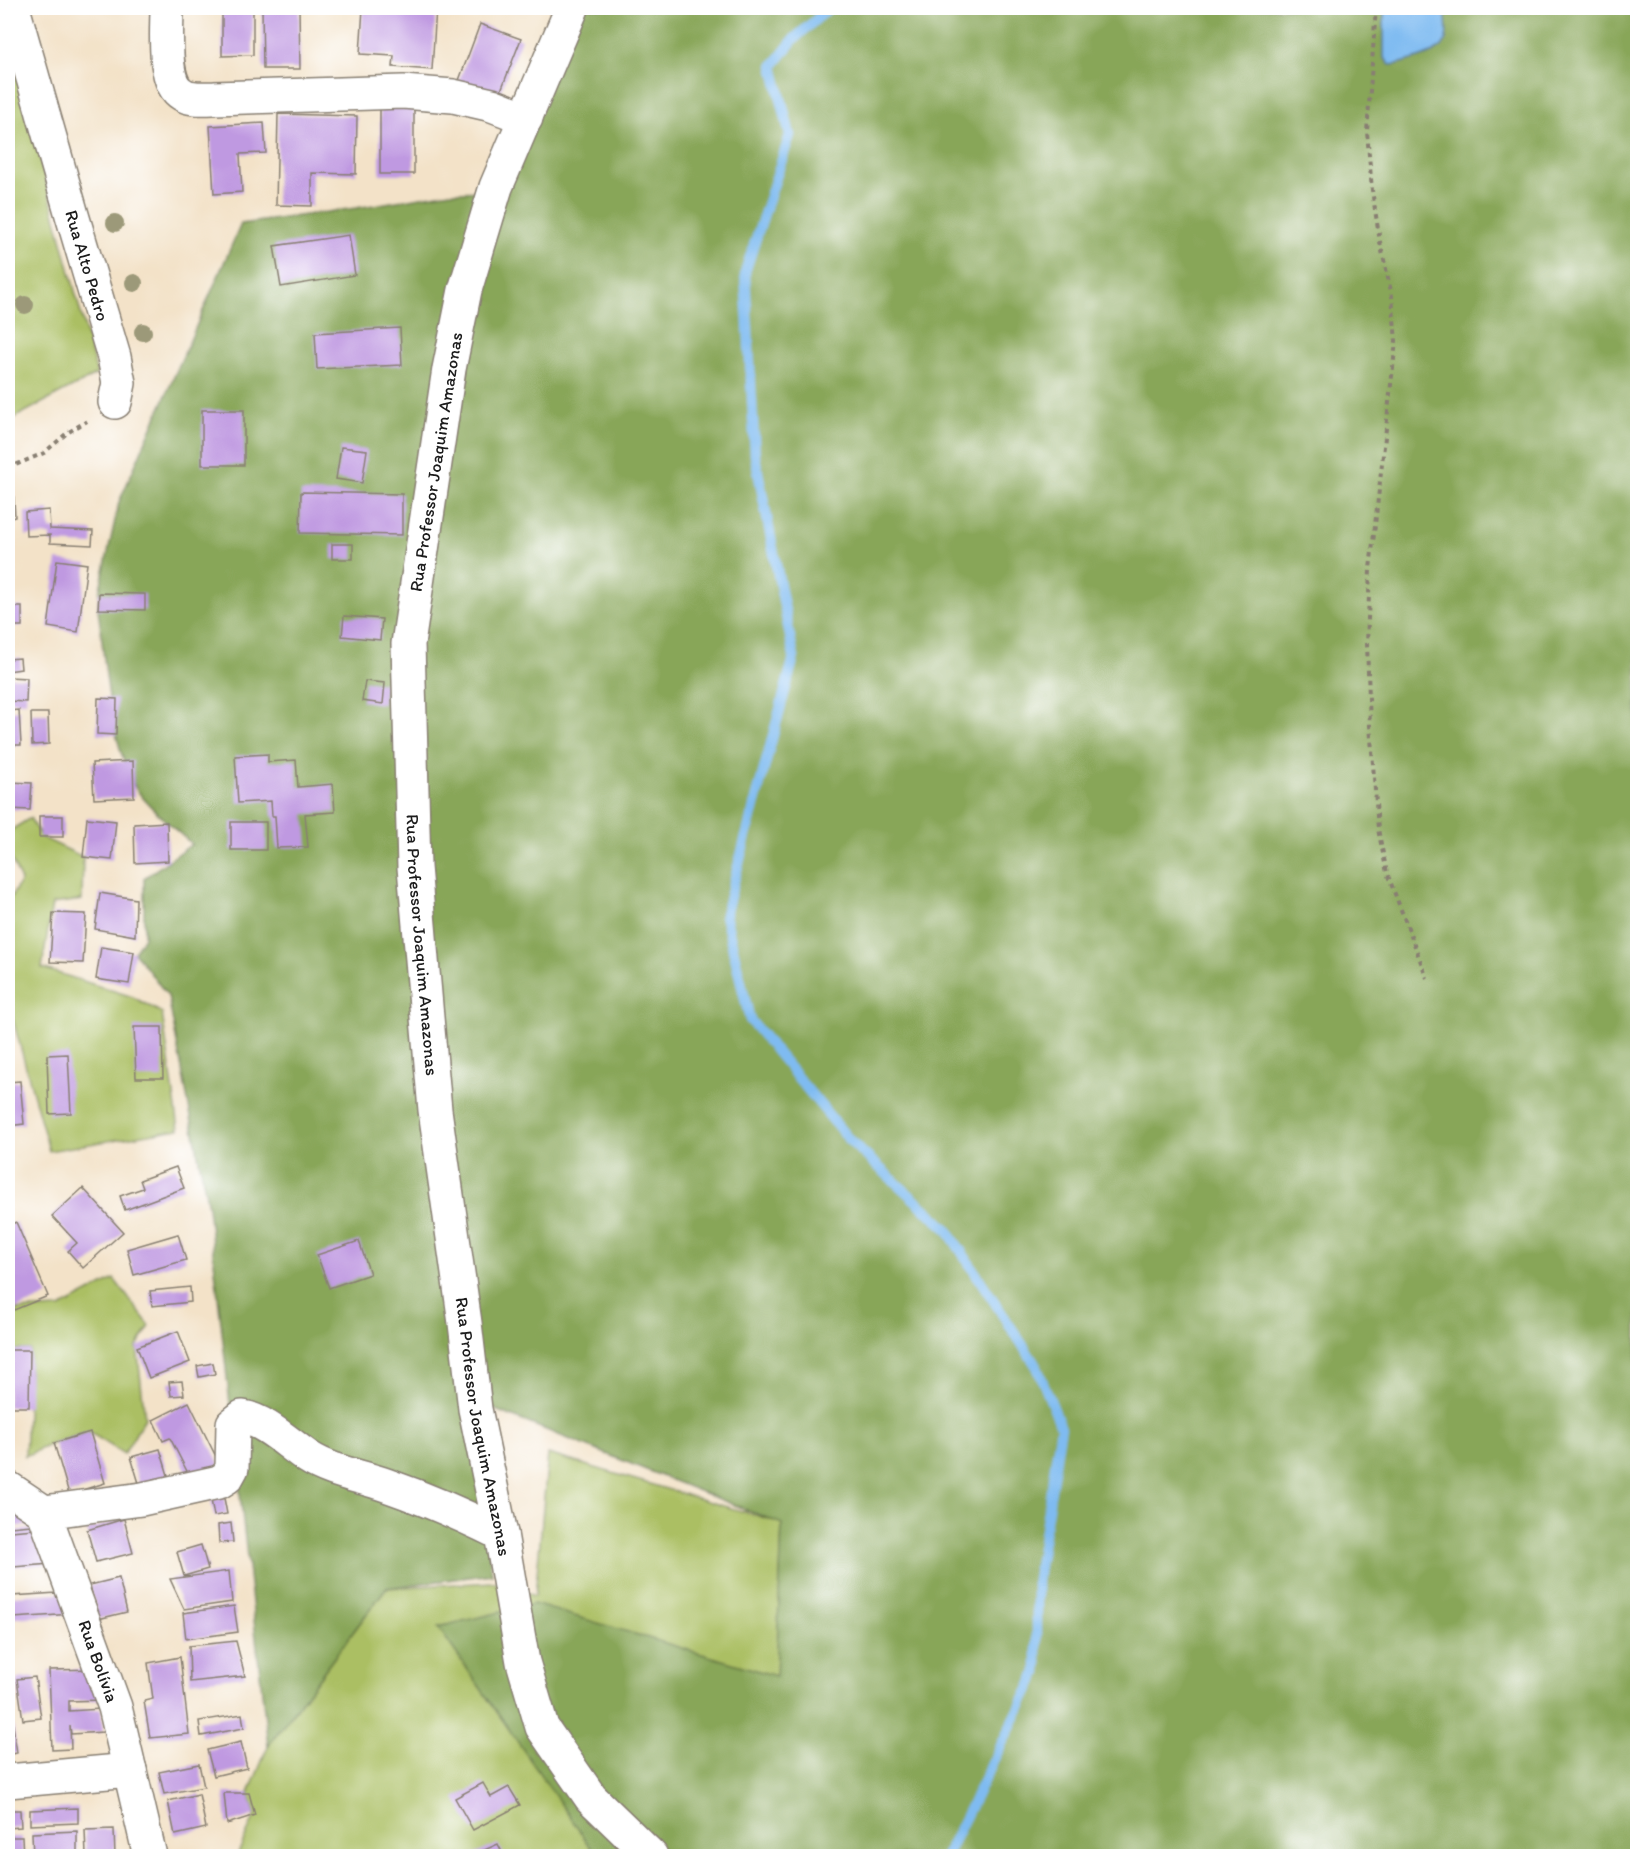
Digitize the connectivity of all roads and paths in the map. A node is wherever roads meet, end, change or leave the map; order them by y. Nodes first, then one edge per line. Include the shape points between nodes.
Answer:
1 (13, 8) edge
2 (167, 8) edge
3 (572, 8) edge
4 (1376, 8) edge
5 (526, 118) junction
6 (115, 402) joint
7 (8, 468) edge
8 (1427, 978) dead end
9 (8, 1488) edge
10 (44, 1512) junction
11 (501, 1534) junction
12 (130, 1770) junction
13 (8, 1781) edge
14 (150, 1857) edge
15 (651, 1857) edge

1 - 6 street, Rua Alto Pedro via 114,357 119,383
2 - 5 street via 170,77 182,95 195,98 403,92 453,96
3 - 5 street, Rua Professor Joaquim Amazonas
4 - 8 path via 1367,132 1372,190 1392,296 1396,341 1370,569 1370,726 1378,829 1387,873
5 - 11 street, Rua Professor Joaquim Amazonas via 496,187 465,290 448,369 408,644 414,867 435,1110 475,1409
6 - 7 path via 44,453
9 - 10 street
10 - 11 street via 133,1501 219,1482 232,1468 233,1424 242,1417 256,1421 311,1459 419,1497
10 - 12 street, Rua Bolívia via 115,1707
11 - 15 street, Rua Professor Joaquim Amazonas via 523,1662 543,1726 591,1798
12 - 13 street
12 - 14 street, Rua Bolívia

